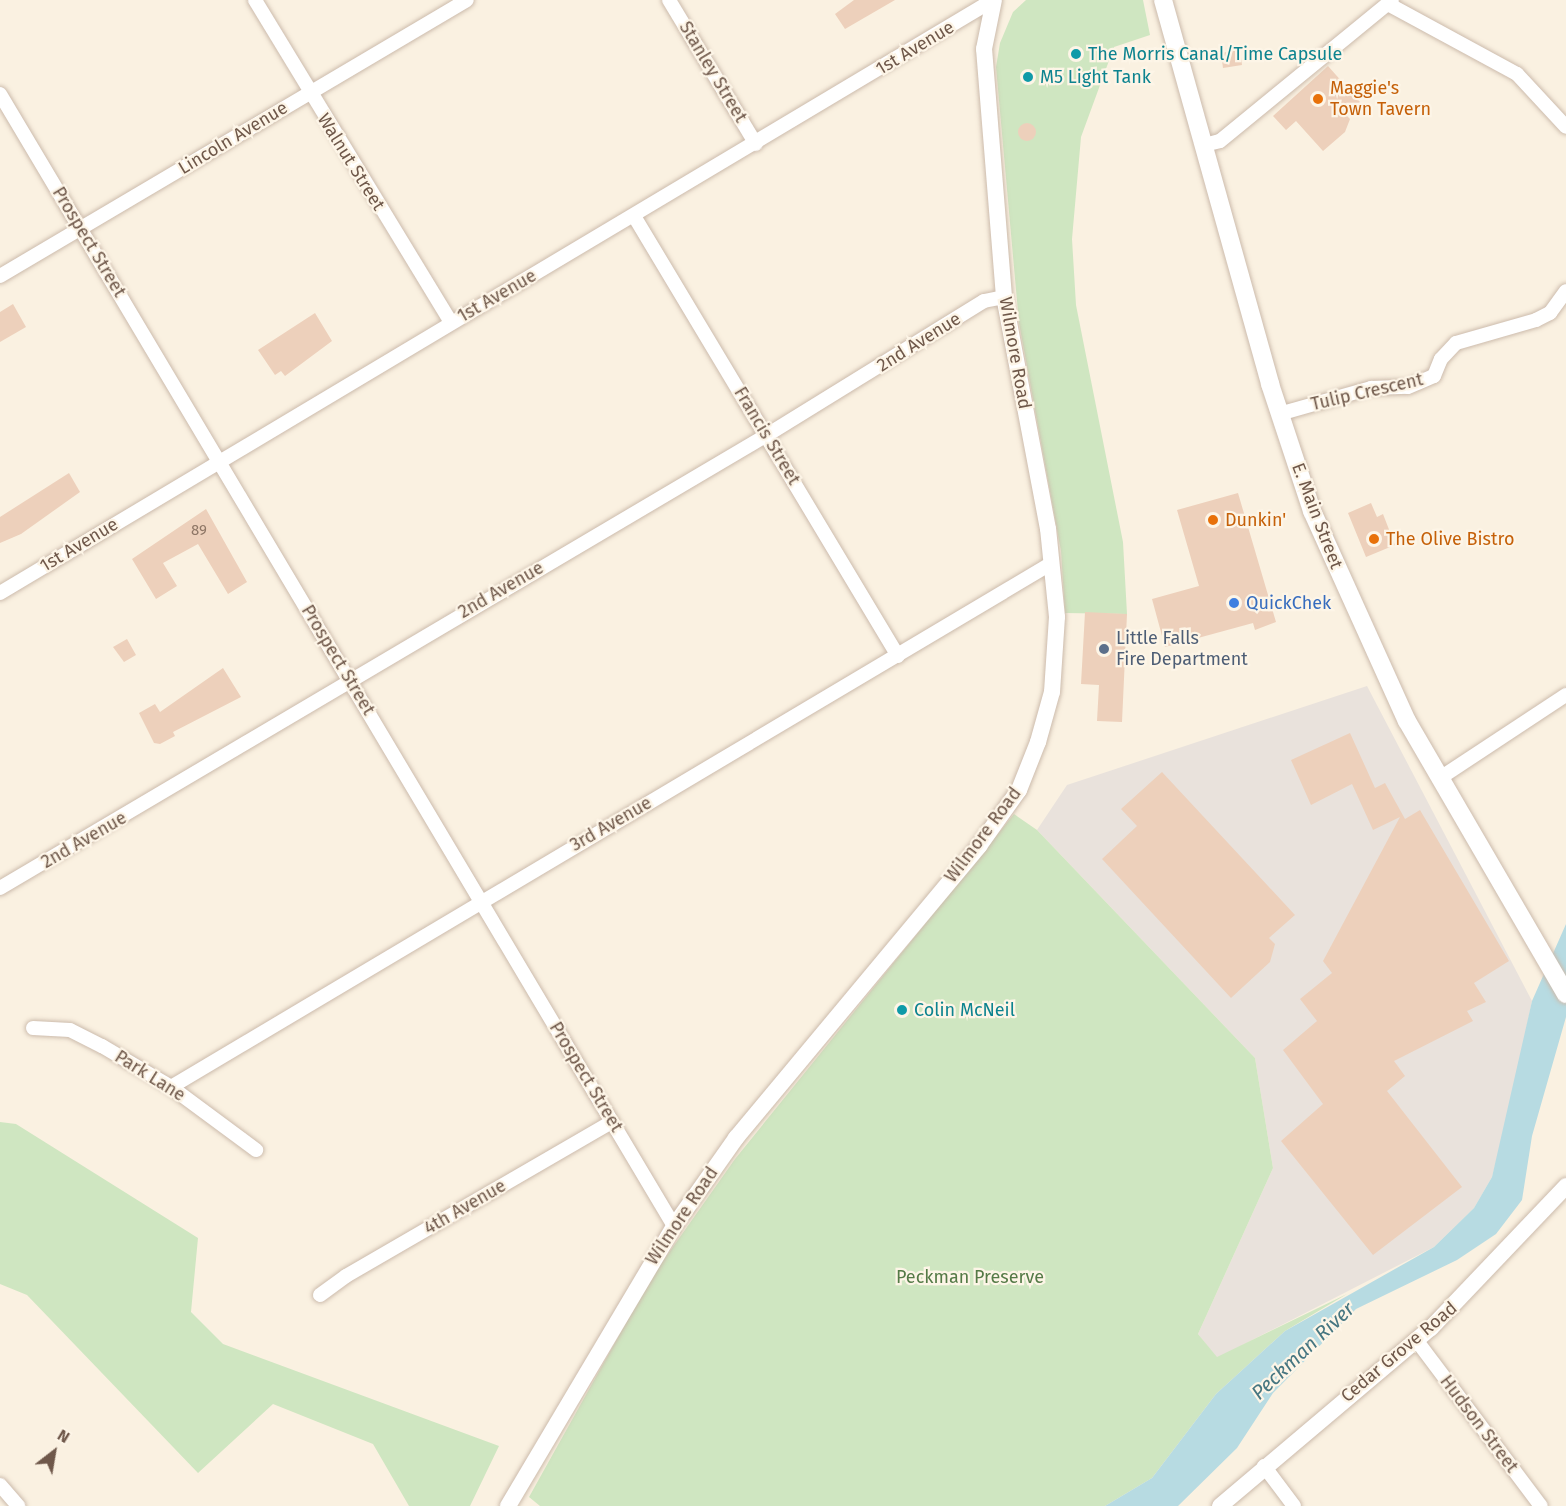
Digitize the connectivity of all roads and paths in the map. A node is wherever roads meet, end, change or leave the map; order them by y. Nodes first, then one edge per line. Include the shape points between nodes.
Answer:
1 (255, 0) edge
2 (467, 0) edge
3 (669, 0) edge
4 (994, 0) edge
5 (1163, 0) edge
6 (1390, 2) edge
7 (309, 93) junction
8 (0, 94) edge
9 (1566, 128) edge
10 (756, 144) junction
11 (1204, 145) junction
12 (634, 216) junction
13 (81, 228) junction
14 (0, 276) edge
15 (1566, 291) edge
16 (1004, 297) junction
17 (450, 322) junction
18 (1279, 414) junction
19 (767, 435) junction
20 (219, 460) junction
21 (1052, 563) junction
22 (0, 593) edge
23 (898, 656) junction
24 (349, 679) junction
25 (1566, 695) edge
26 (1440, 778) junction
27 (0, 888) edge
28 (481, 901) junction
29 (1566, 994) edge
30 (33, 1028) dead end
31 (171, 1087) junction
32 (612, 1122) junction
33 (256, 1150) dead end
34 (1566, 1186) edge
35 (674, 1226) junction
36 (320, 1295) dead end
37 (1417, 1341) junction
38 (1264, 1466) junction
39 (0, 1485) edge
40 (18, 1506) edge
41 (508, 1506) edge
42 (1220, 1506) edge
43 (1294, 1506) edge
44 (1541, 1506) edge

1 - 7 street, Walnut Street
2 - 7 street, Lincoln Avenue
3 - 10 street, Stanley Street
4 - 10 street, 1st Avenue
4 - 16 street, Wilmore Road via 984,49
5 - 11 main road, E. Main Street
6 - 9 street via 1517,74
6 - 11 street via 1220,141
7 - 13 street, Lincoln Avenue
7 - 17 street, Walnut Street
8 - 13 street, Prospect Street
10 - 12 street, 1st Avenue
11 - 18 main road, E. Main Street
12 - 17 street, 1st Avenue
12 - 19 street, Francis Street
13 - 14 street, Lincoln Avenue
13 - 20 street, Prospect Street
15 - 18 street, Tulip Crescent via 1550,313 1536,320 1456,343 1441,359 1434,376 1408,387 1371,388
16 - 19 street, 2nd Avenue via 984,301
16 - 21 street, Wilmore Road
17 - 20 street, 1st Avenue
18 - 26 main road, E. Main Street via 1309,503 1363,631
19 - 23 street, Francis Street
19 - 24 street, 2nd Avenue
20 - 22 street, 1st Avenue
20 - 24 street, Prospect Street
21 - 23 street, 3rd Avenue
21 - 35 street, Wilmore Road via 1057,617 1052,692 1019,790 979,846 736,1138
23 - 28 street, 3rd Avenue
24 - 27 street, 2nd Avenue via 213,765
24 - 28 street, Prospect Street
25 - 26 street
26 - 29 main road, E. Main Street
28 - 31 street, 3rd Avenue
28 - 32 street, Prospect Street
30 - 31 street, Park Lane via 70,1030
31 - 33 street, Park Lane
32 - 35 street, Prospect Street
32 - 36 street, 4th Avenue via 346,1276
34 - 37 street, Cedar Grove Road via 1466,1296
35 - 41 street, Wilmore Road
37 - 38 street, Cedar Grove Road
37 - 44 street, Hudson Street
38 - 42 street, Cedar Grove Road
38 - 43 street
39 - 40 street

